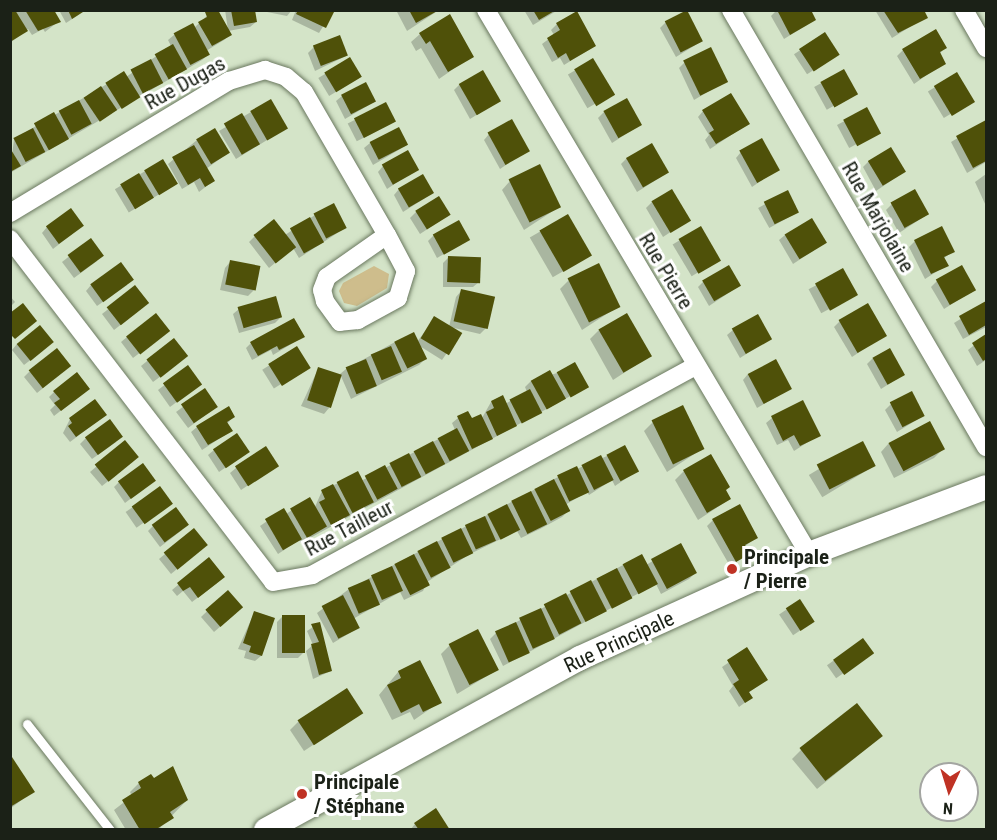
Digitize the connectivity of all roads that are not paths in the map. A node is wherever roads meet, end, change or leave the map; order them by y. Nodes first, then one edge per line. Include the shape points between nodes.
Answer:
1 (486, 10) edge
2 (731, 10) edge
3 (964, 10) edge
4 (987, 48) edge
5 (10, 213) edge
6 (387, 235) junction
7 (10, 239) edge
8 (696, 366) junction
9 (987, 447) edge
10 (987, 487) edge
11 (809, 554) junction
12 (27, 724) dead end
13 (110, 830) edge
14 (266, 830) edge

1 - 8 street, Rue Pierre
2 - 9 street, Rue Marjolaine
3 - 4 street
5 - 6 street, Rue Dugas via 229,81 265,70 286,77 304,92
6 - 6 street, Rue Dugas via 327,277 322,290 325,301 340,322 358,320 398,298 406,271
7 - 8 street, Rue Tailleur via 273,582 312,575
8 - 11 street, Rue Pierre
10 - 11 street, Rue Principale
11 - 14 street, Rue Principale via 580,658
12 - 13 lane

